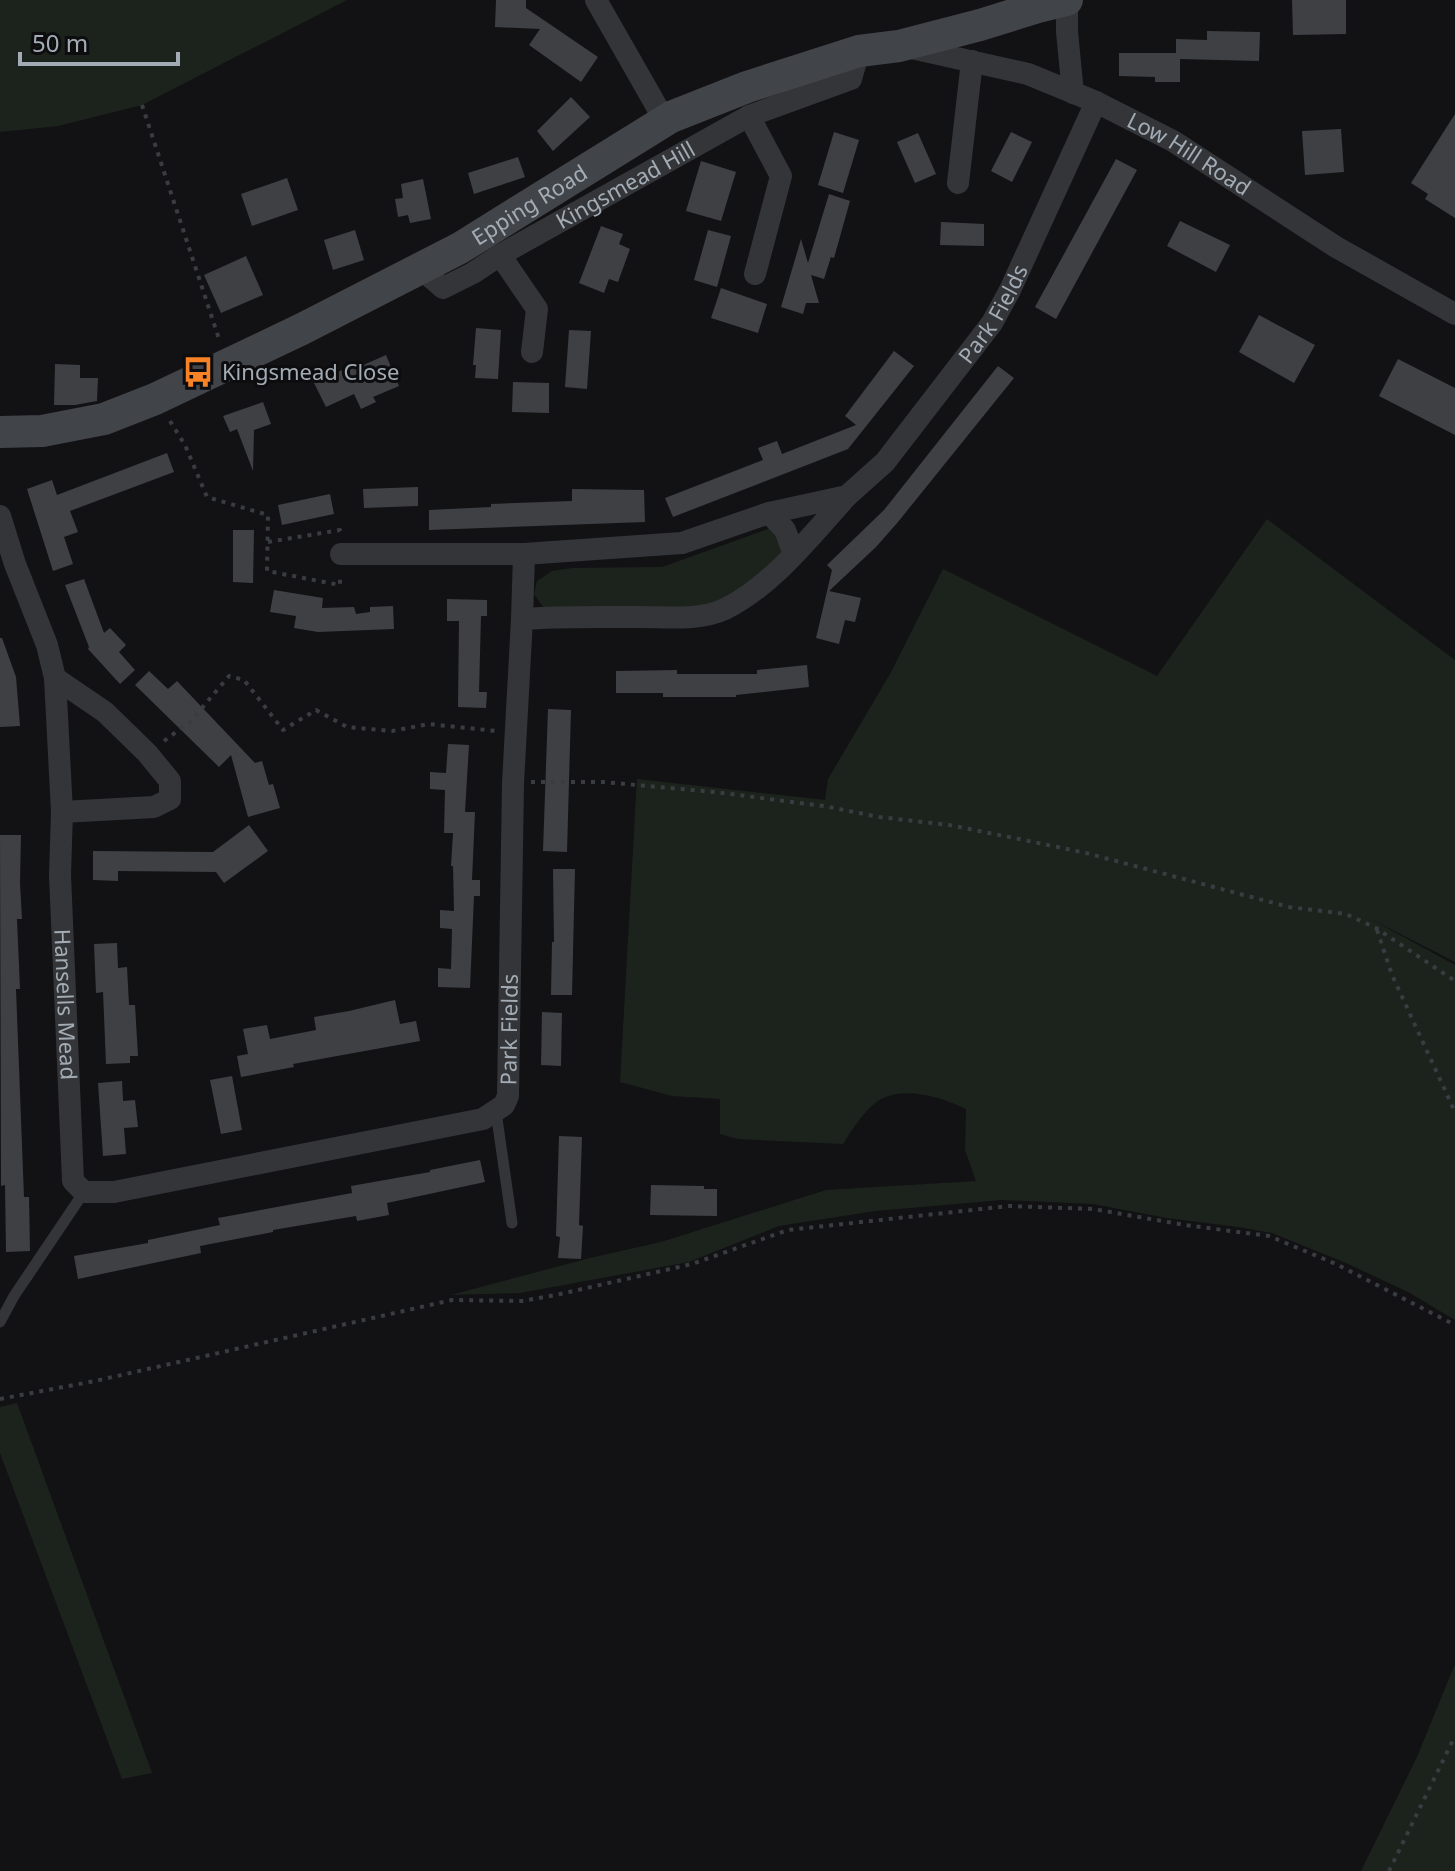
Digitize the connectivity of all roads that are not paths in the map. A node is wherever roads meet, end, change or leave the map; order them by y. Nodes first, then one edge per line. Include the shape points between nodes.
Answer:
1 (596, 0) edge
2 (1067, 0) edge
3 (899, 46) junction
4 (859, 51) junction
5 (972, 61) junction
6 (1073, 93) junction
7 (1096, 102) junction
8 (749, 116) junction
9 (665, 121) junction
10 (958, 183) dead end
11 (500, 255) junction
12 (420, 268) junction
13 (755, 274) dead end
14 (1455, 314) edge
15 (532, 352) dead end
16 (0, 432) edge
17 (847, 496) junction
18 (769, 513) junction
19 (0, 516) edge
20 (341, 554) road end
21 (524, 554) junction
22 (794, 554) junction
23 (522, 619) junction
24 (55, 678) junction
25 (62, 812) junction
26 (496, 1112) junction
27 (84, 1192) junction
28 (512, 1223) dead end
29 (0, 1322) edge

1 - 9 street
2 - 3 main road, Epping Road
2 - 6 street
3 - 4 main road, Epping Road
3 - 5 street, Low Hill Road
4 - 8 street, Kingsmead Hill via 851,79
4 - 9 main road, Epping Road via 747,87
5 - 6 street, Low Hill Road via 1028,74
5 - 10 street
6 - 7 street, Low Hill Road
7 - 14 street, Low Hill Road via 1173,141 1336,247
7 - 17 street, Park Fields via 992,323 885,462
8 - 11 street, Kingsmead Hill
8 - 13 street via 781,176
9 - 12 main road, Epping Road
11 - 12 street, Kingsmead Hill via 443,288
11 - 15 street via 537,309
12 - 16 main road, Epping Road via 302,329 104,419 42,431
17 - 18 street, Park Fields
17 - 22 street, Park Fields
18 - 21 street, Park Fields via 682,543
18 - 22 street via 785,530
19 - 24 street, Hansells Mead
20 - 21 street, Park Fields
21 - 23 street, Park Fields
22 - 23 street, Park Fields via 746,596 698,617
23 - 26 street, Park Fields via 514,733 508,1096
24 - 25 street, Hansells Mead
24 - 25 street via 105,712 170,781 170,799 154,807
25 - 27 street, Hansells Mead via 73,1181
26 - 27 street, Park Fields via 483,1119 130,1189
26 - 28 lane
27 - 29 lane

